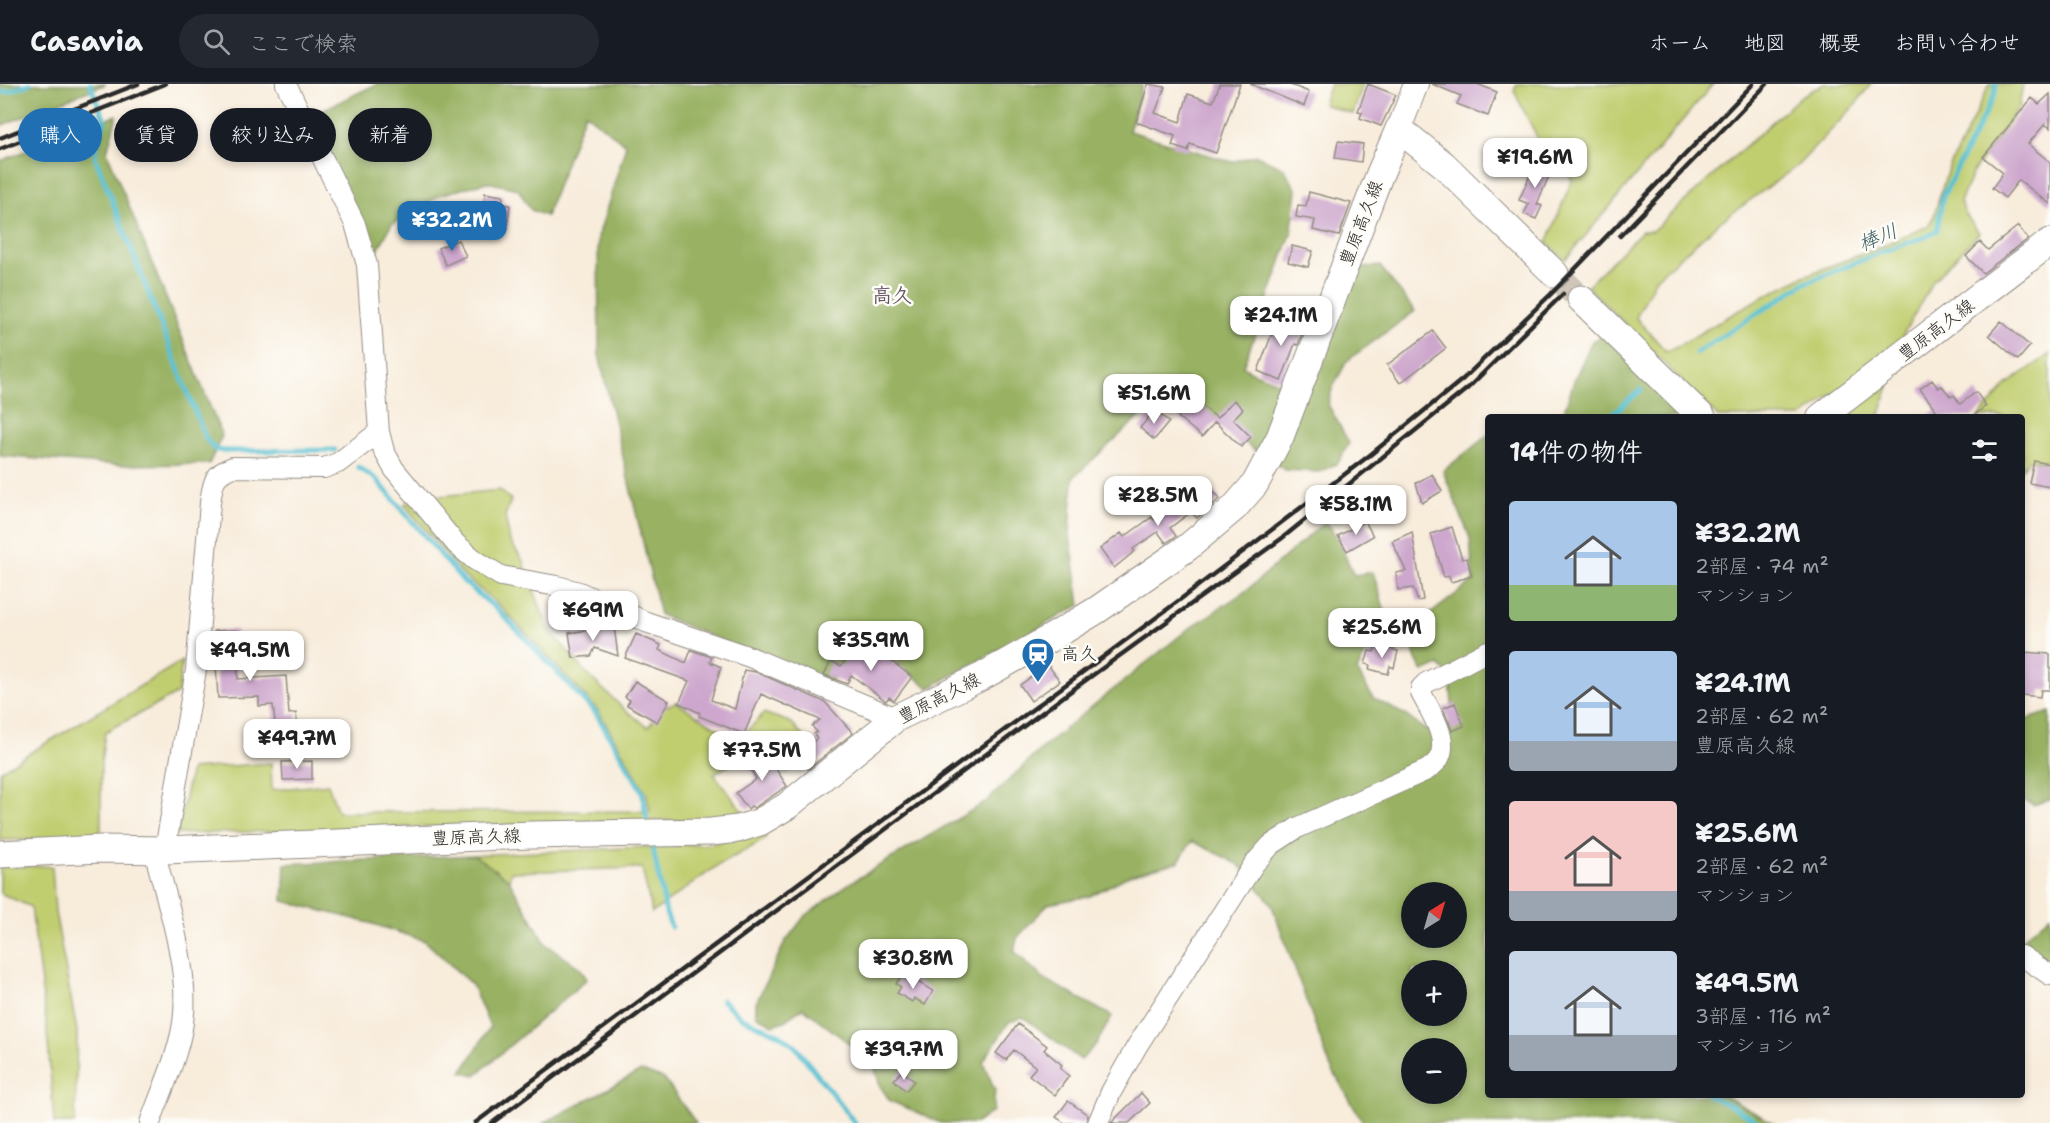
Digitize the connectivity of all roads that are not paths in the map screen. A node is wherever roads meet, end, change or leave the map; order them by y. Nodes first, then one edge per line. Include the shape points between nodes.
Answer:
1 (286, 84) edge
2 (1416, 84) edge
3 (1399, 129) junction
4 (2050, 242) edge
5 (1555, 274) tunnel mouth
6 (1581, 299) tunnel mouth
7 (1699, 414) edge
8 (1825, 414) edge
9 (379, 432) junction
10 (1485, 653) edge
11 (896, 718) junction
12 (159, 850) junction
13 (0, 854) edge
14 (2025, 958) edge
15 (2050, 975) edge
16 (150, 1123) edge
17 (1098, 1123) edge

1 - 9 street via 355,224 367,265
2 - 3 street
3 - 5 main road via 1443,164
3 - 11 main road, 豊原高久線 via 1280,437 1255,484 1201,538 1133,587 981,677
4 - 8 main road, 豊原高久線
6 - 7 main road
9 - 11 street via 394,469 456,544 501,576 579,592 646,622 750,657
9 - 12 street via 338,463 324,468 233,467 215,479 195,670
10 - 17 street via 1421,688 1440,733 1443,748 1438,761 1427,770 1297,828 1271,845 1254,864 1137,1046
11 - 12 main road, 豊原高久線 via 787,806 760,822 738,829
12 - 13 main road, 豊原高久線
12 - 16 street via 183,981 184,1013 179,1042
14 - 15 street

